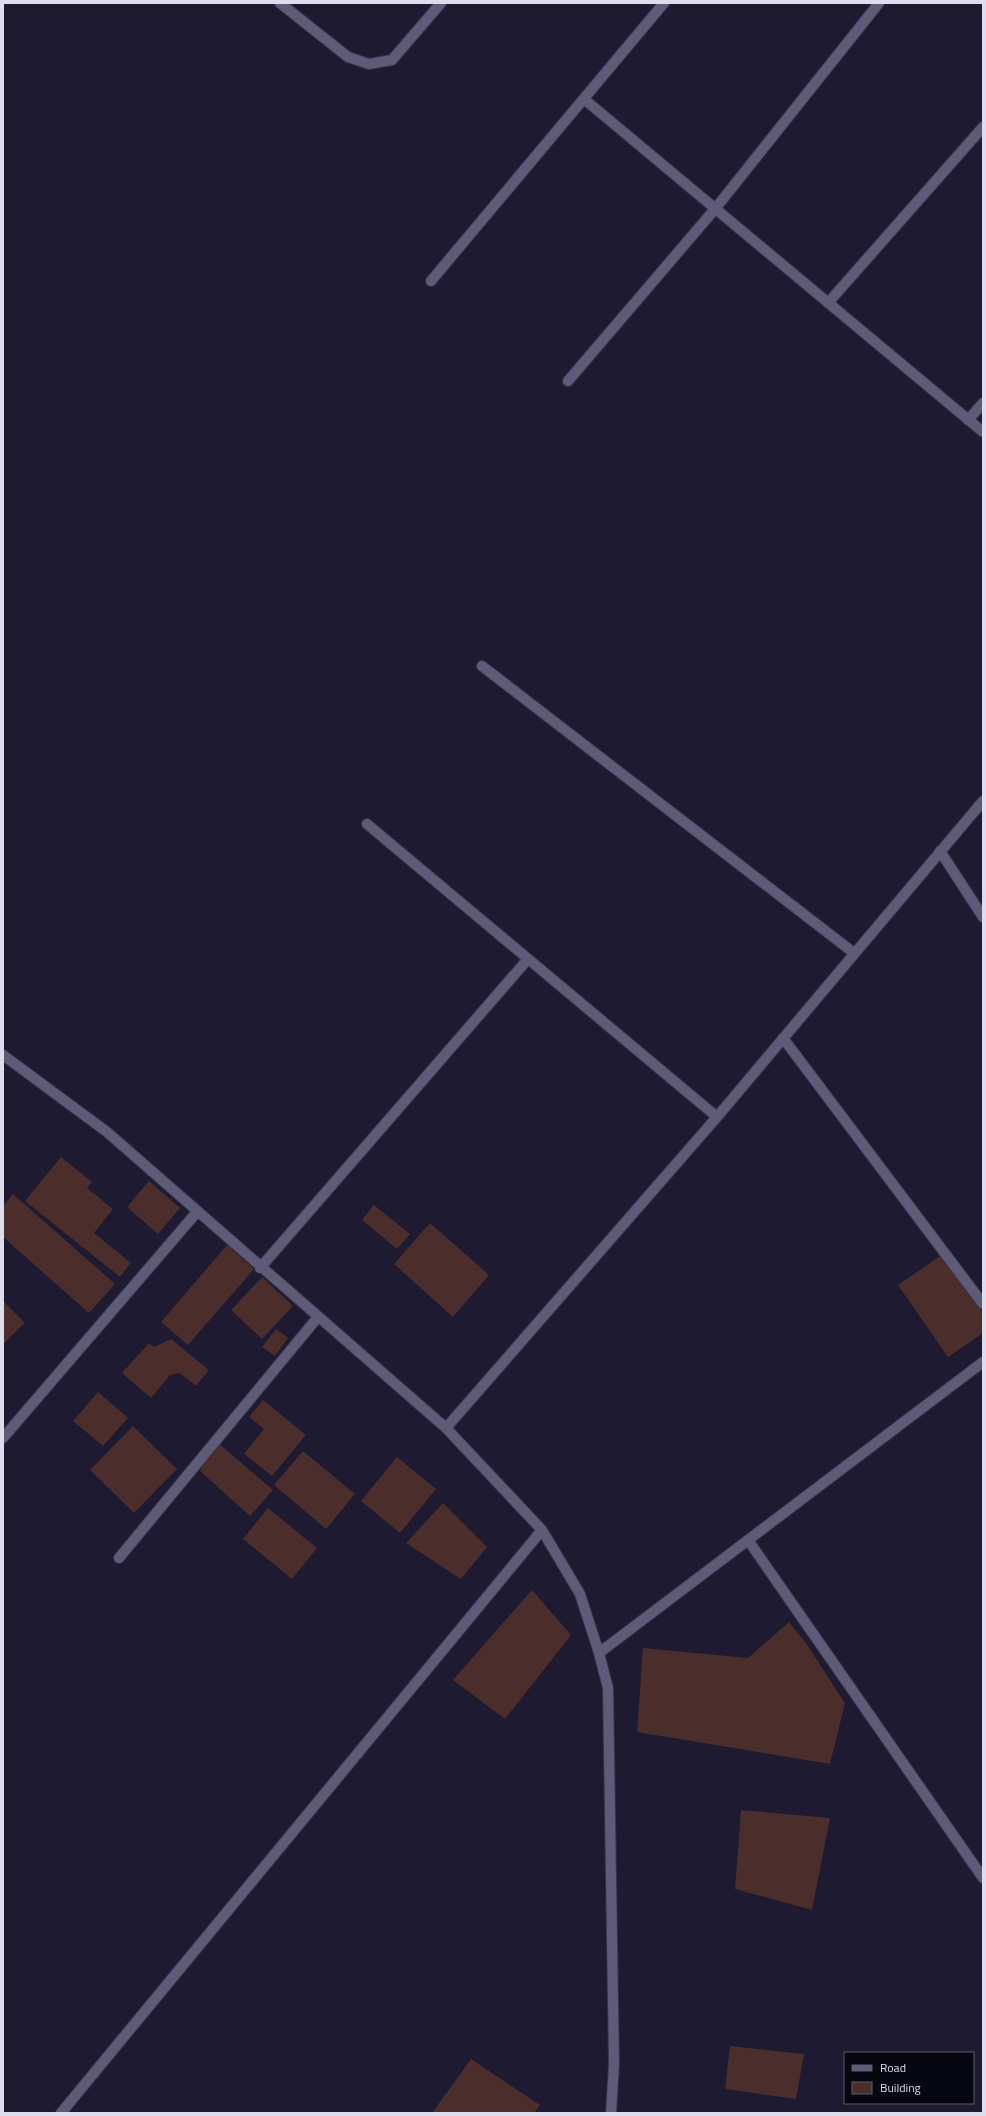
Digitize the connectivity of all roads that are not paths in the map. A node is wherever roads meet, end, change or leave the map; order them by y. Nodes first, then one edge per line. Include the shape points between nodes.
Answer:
1 (280, 3) edge
2 (441, 3) edge
3 (664, 3) edge
4 (879, 3) edge
5 (584, 99) junction
6 (983, 127) edge
7 (715, 208) junction
8 (430, 282) dead end
9 (828, 303) junction
10 (568, 380) dead end
11 (983, 403) edge
12 (968, 420) junction
13 (983, 432) edge
14 (482, 666) dead end
15 (983, 801) edge
16 (367, 824) dead end
17 (940, 851) junction
18 (983, 917) edge
19 (854, 954) junction
20 (528, 959) junction
21 (783, 1038) junction
22 (3, 1056) edge
23 (717, 1117) junction
24 (197, 1212) junction
25 (260, 1268) junction
26 (983, 1304) edge
27 (318, 1317) junction
28 (983, 1362) edge
29 (446, 1428) junction
30 (3, 1438) edge
31 (542, 1530) junction
32 (748, 1540) junction
33 (119, 1558) dead end
34 (599, 1653) junction
35 (983, 1878) edge
36 (61, 2113) edge
37 (611, 2113) edge

1 - 2 street via 348,57 369,64 392,60
3 - 5 street
4 - 7 street
5 - 7 street
5 - 8 street
6 - 9 street
7 - 9 street
7 - 10 street
9 - 12 street
11 - 12 street
12 - 13 street
14 - 19 street
15 - 17 street
16 - 20 street
17 - 18 street
17 - 19 street
19 - 21 street
20 - 23 street
20 - 25 street
21 - 23 street
21 - 26 street
22 - 24 street via 107,1132
23 - 29 street
24 - 25 street
24 - 30 street
25 - 27 street
27 - 29 street
27 - 33 street
28 - 32 street
29 - 31 street
31 - 34 street via 580,1594
31 - 36 street
32 - 34 street
32 - 35 street
34 - 37 street via 608,1688 614,2064

